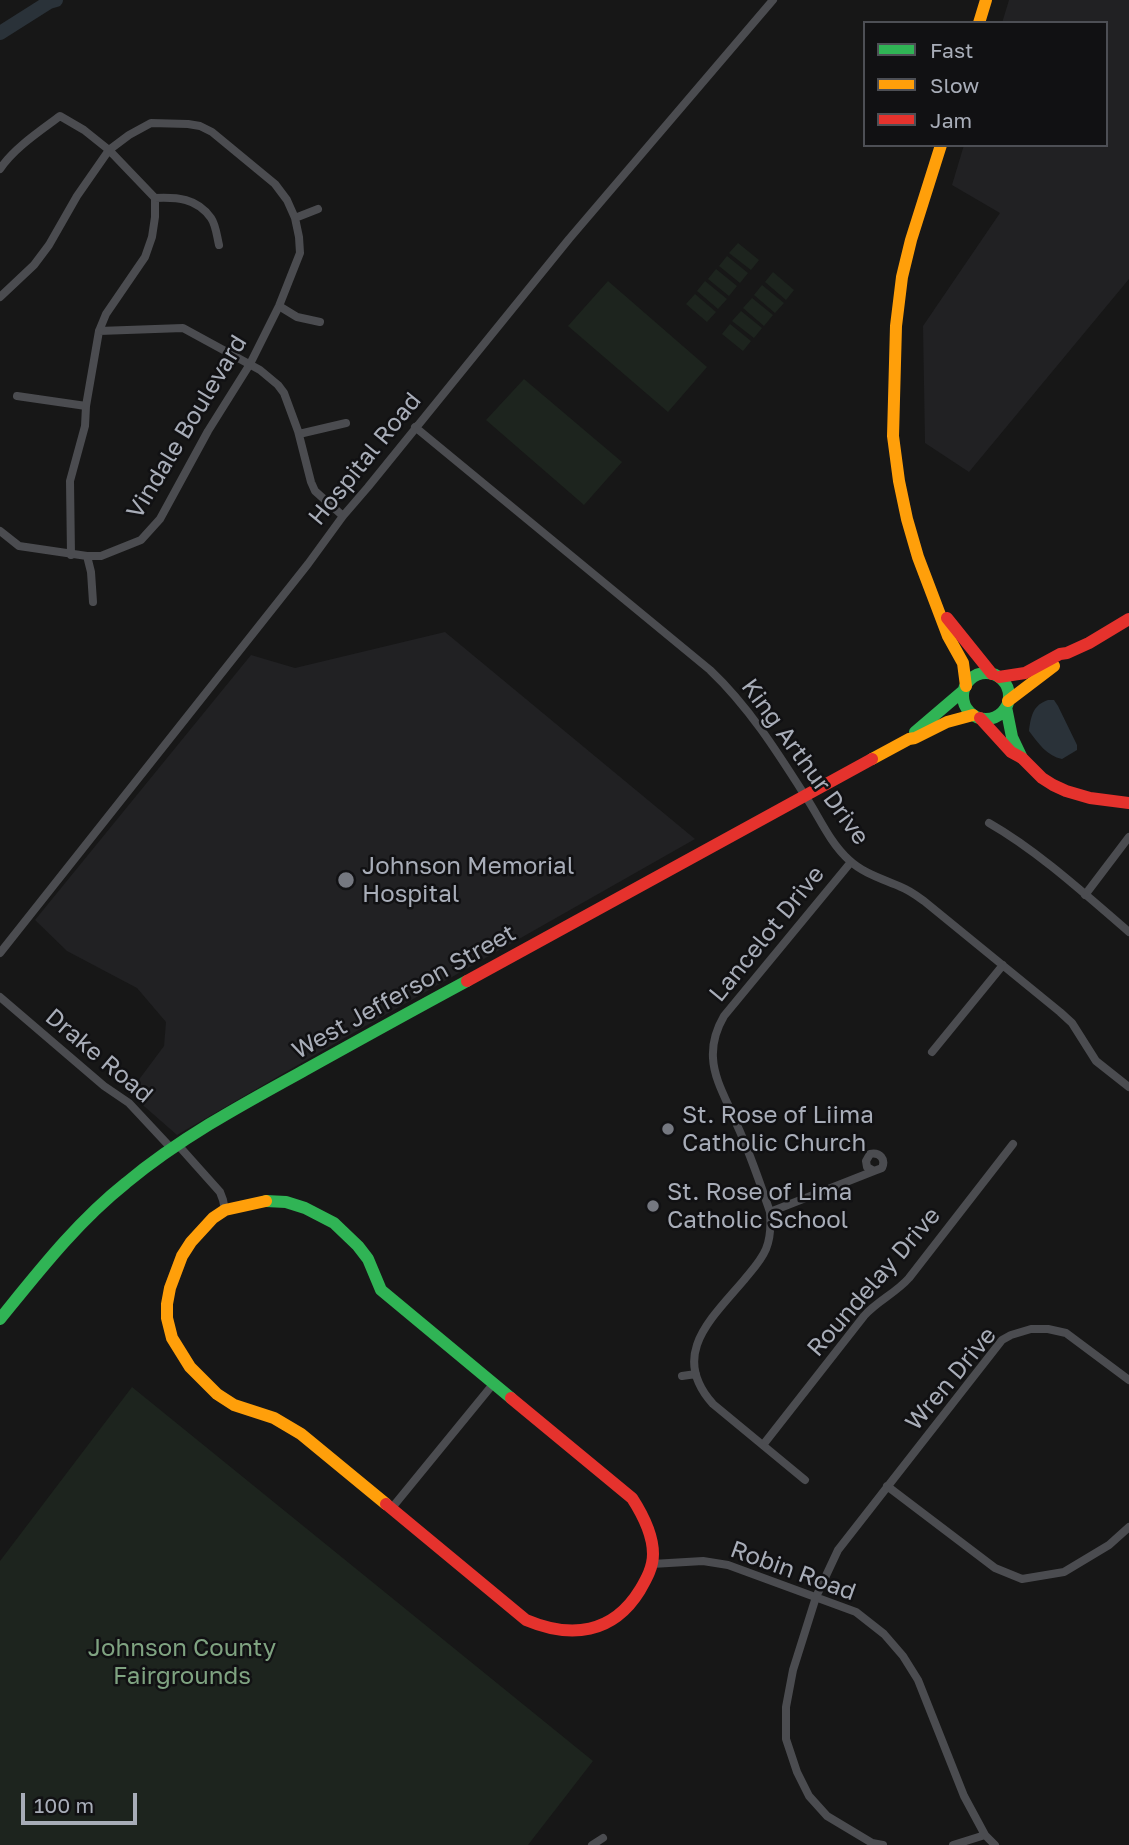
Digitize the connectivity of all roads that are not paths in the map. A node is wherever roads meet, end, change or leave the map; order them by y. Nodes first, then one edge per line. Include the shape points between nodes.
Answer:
1 (773, 0) edge
2 (986, 0) edge
3 (980, 21) edge
4 (941, 147) edge
5 (109, 150) junction
6 (0, 169) edge
7 (155, 198) junction
8 (317, 209) dead end
9 (295, 218) junction
10 (219, 246) dead end
11 (0, 297) edge
12 (279, 306) junction
13 (320, 322) dead end
14 (99, 331) junction
15 (250, 364) junction
16 (17, 396) dead end
17 (86, 406) junction
18 (346, 424) dead end
19 (415, 428) junction
20 (299, 435) junction
21 (343, 516) junction
22 (0, 531) edge
23 (71, 555) junction
24 (87, 556) junction
25 (93, 602) dead end
26 (938, 606) junction
27 (1129, 620) edge
28 (1067, 653) junction
29 (995, 676) junction
30 (965, 689) junction
31 (1007, 704) junction
32 (976, 717) junction
33 (909, 739) junction
34 (1022, 758) junction
35 (806, 795) junction
36 (1129, 803) edge
37 (989, 823) dead end
38 (1129, 836) edge
39 (851, 862) junction
40 (1085, 895) junction
41 (1129, 932) edge
42 (0, 953) edge
43 (1003, 965) junction
44 (0, 996) edge
45 (932, 1052) dead end
46 (1129, 1087) edge
47 (1013, 1144) dead end
48 (174, 1147) junction
49 (874, 1171) dead end
50 (225, 1210) junction
51 (770, 1212) junction
52 (0, 1318) edge
53 (696, 1374) junction
54 (682, 1376) dead end
55 (1129, 1380) edge
56 (494, 1383) junction
57 (763, 1445) junction
58 (805, 1480) dead end
59 (887, 1486) junction
60 (391, 1509) junction
61 (1129, 1527) edge
62 (652, 1564) junction
63 (816, 1597) junction
64 (985, 1835) junction
65 (603, 1838) dead end
66 (871, 1844) edge
67 (592, 1845) edge
68 (883, 1845) edge
69 (953, 1845) edge
70 (995, 1845) edge

1 - 19 street, Hospital Road
2 - 3 main road
4 - 26 main road via 902,277 893,429 907,519
5 - 6 street via 60,117
5 - 7 street
5 - 9 street via 151,123 200,126 275,184
5 - 11 street via 49,245
7 - 10 street via 195,202 212,219
7 - 14 street via 152,237 145,257
8 - 9 street
9 - 12 street, Vindale Boulevard via 300,253
12 - 13 street via 297,317
12 - 15 street, Vindale Boulevard
14 - 15 street via 183,328
14 - 17 street
15 - 20 street via 284,393
15 - 24 street, Vindale Boulevard via 160,519 141,540 101,556
16 - 17 street
17 - 23 street via 70,481
18 - 20 street
19 - 21 street, Hospital Road
19 - 35 street, King Arthur Drive via 732,690
20 - 21 street via 315,491
21 - 42 street, Hospital Road
22 - 23 street, Vindale Boulevard via 19,546
23 - 24 street, Vindale Boulevard
24 - 25 street
26 - 29 main road
26 - 30 main road via 963,663
27 - 28 main road
28 - 29 main road via 1025,673
28 - 31 main road
29 - 30 main road via 979,674
29 - 31 main road via 1007,688
30 - 32 main road via 964,703
30 - 33 main road, West Jefferson Street
31 - 32 main road via 995,717
31 - 34 main road via 1012,737
32 - 33 main road, West Jefferson Street via 947,722
32 - 34 main road
33 - 35 main road, West Jefferson Street
34 - 36 main road via 1042,778 1066,790
35 - 39 street, King Arthur Drive via 830,838
35 - 48 main road, West Jefferson Street via 257,1096
37 - 40 street
38 - 40 street
39 - 43 street, King Arthur Drive via 924,901
39 - 51 street, Lancelot Drive via 718,1027 713,1058 718,1079
40 - 41 street
43 - 45 street
43 - 46 street, King Arthur Drive via 1073,1023 1096,1061
44 - 48 street, Drake Road via 129,1103
47 - 57 street, Roundelay Drive via 909,1278 864,1316
48 - 50 street, Drake Road via 220,1192
48 - 52 main road, West Jefferson Street via 86,1219
49 - 51 street
50 - 56 main road via 288,1202 337,1223 369,1259 381,1290
50 - 60 main road via 194,1237 178,1262 167,1319 176,1344 212,1390 301,1434
51 - 53 street, Lancelot Drive via 771,1237 761,1260 699,1338
53 - 54 street
53 - 57 street via 713,1405
55 - 59 street, Wren Drive via 1066,1333 1031,1329 1011,1335 1002,1340
56 - 60 street
56 - 62 main road via 632,1498 645,1521
57 - 58 street
59 - 61 street via 995,1569 1022,1579 1064,1572
59 - 63 street, Wren Drive via 838,1550
60 - 62 main road via 541,1628 575,1632 608,1623 634,1600
62 - 63 street, Robin Road via 703,1561 728,1565
63 - 64 street, Robin Road via 856,1612 903,1656
63 - 66 street, Wren Drive via 793,1670 786,1739 809,1796 827,1816
64 - 69 street
64 - 70 street, Robin Road
65 - 67 street
66 - 68 street, Wren Drive

